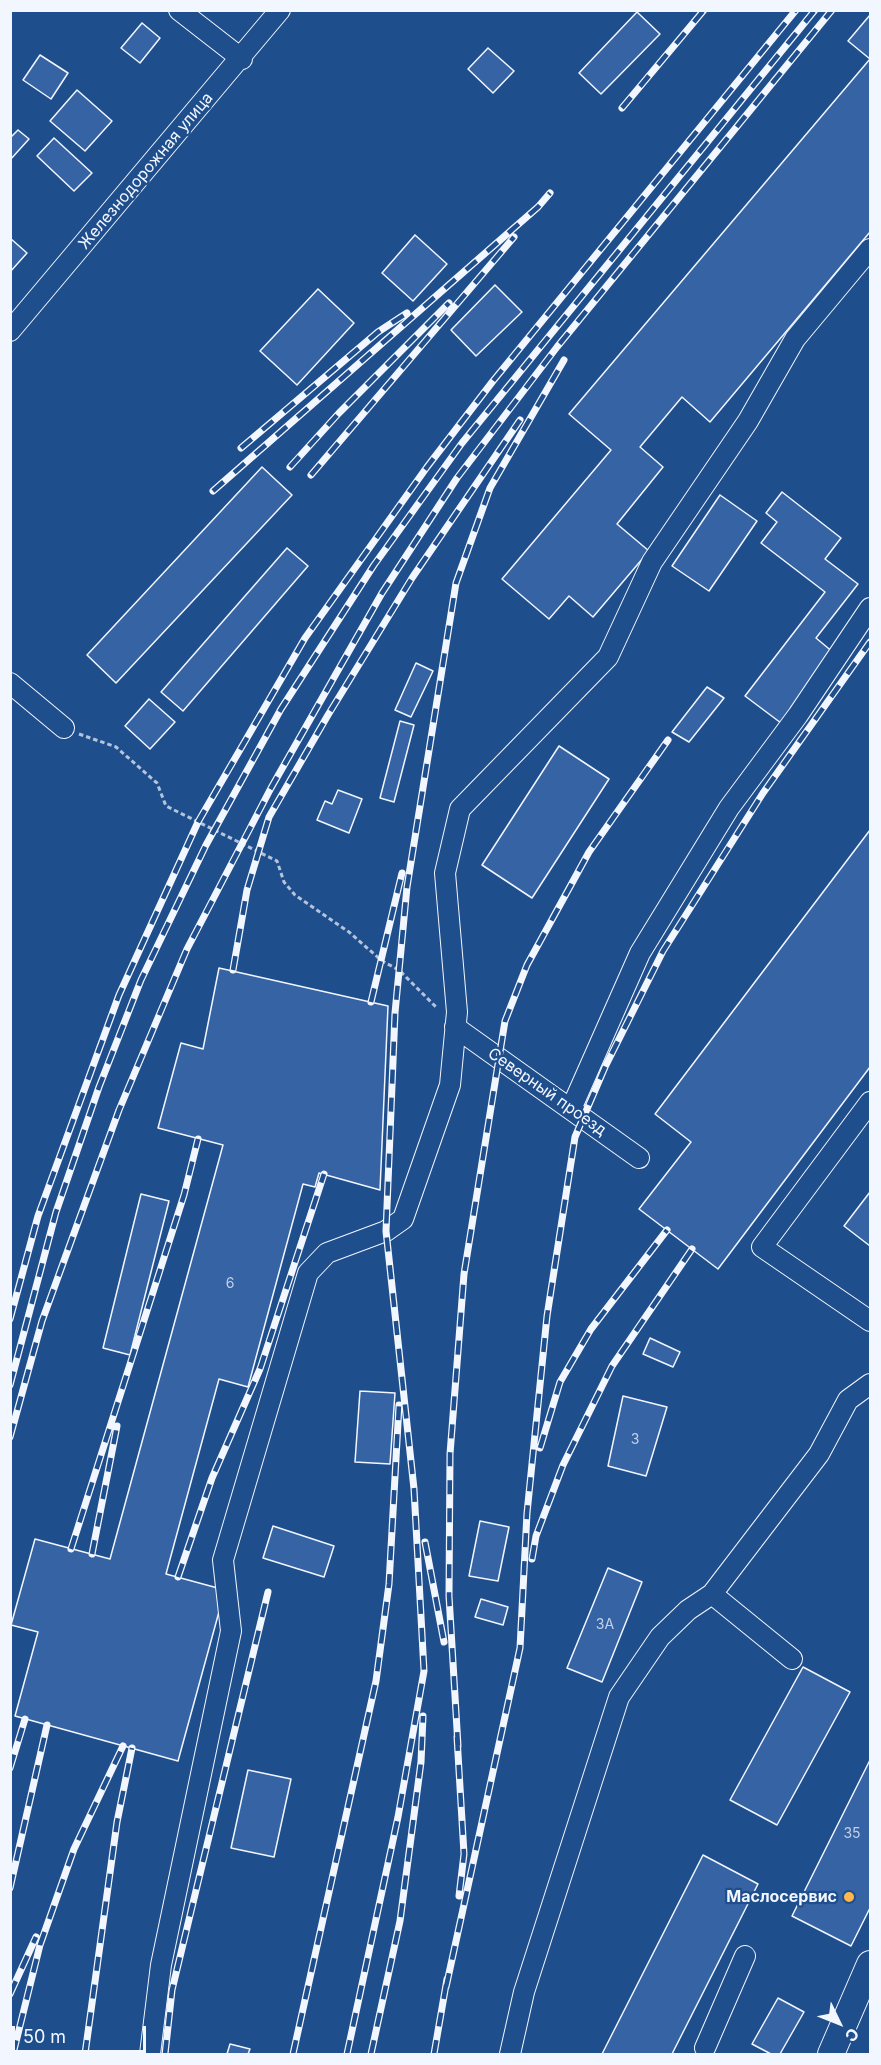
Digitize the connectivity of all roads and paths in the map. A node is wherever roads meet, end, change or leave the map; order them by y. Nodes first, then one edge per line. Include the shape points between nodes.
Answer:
1 (179, 10) edge
2 (280, 10) edge
3 (242, 59) junction
4 (870, 249) edge
5 (10, 331) edge
6 (870, 608) edge
7 (10, 683) edge
8 (64, 728) joint
9 (455, 1027) junction
10 (870, 1102) edge
11 (571, 1109) junction
12 (639, 1158) dead end
13 (870, 1321) edge
14 (870, 1384) edge
15 (712, 1594) junction
16 (792, 1659) dead end
17 (745, 1956) dead end
18 (870, 1964) edge
19 (709, 2052) edge
20 (150, 2055) edge
21 (510, 2055) edge
22 (831, 2055) edge

1 - 3 street
2 - 3 street, Железнодорожная улица
3 - 5 street, Железнодорожная улица
4 - 9 street via 795,339 748,421 652,562 608,657 460,809 444,873 457,1012
6 - 11 street via 729,808 640,953
7 - 8 street
8 - 9 path via 116,747 157,783 166,806 277,861 284,882 295,895 399,970
9 - 11 street, Северный проезд
9 - 20 street via 450,1084 403,1218 386,1231 327,1253 308,1273 223,1560 231,1631 161,1965
10 - 13 street via 762,1247
11 - 12 street, Северный проезд
14 - 15 street via 848,1400 819,1454
15 - 16 street
15 - 21 street via 660,1637 619,1697 524,1992
17 - 19 street
18 - 22 main road

